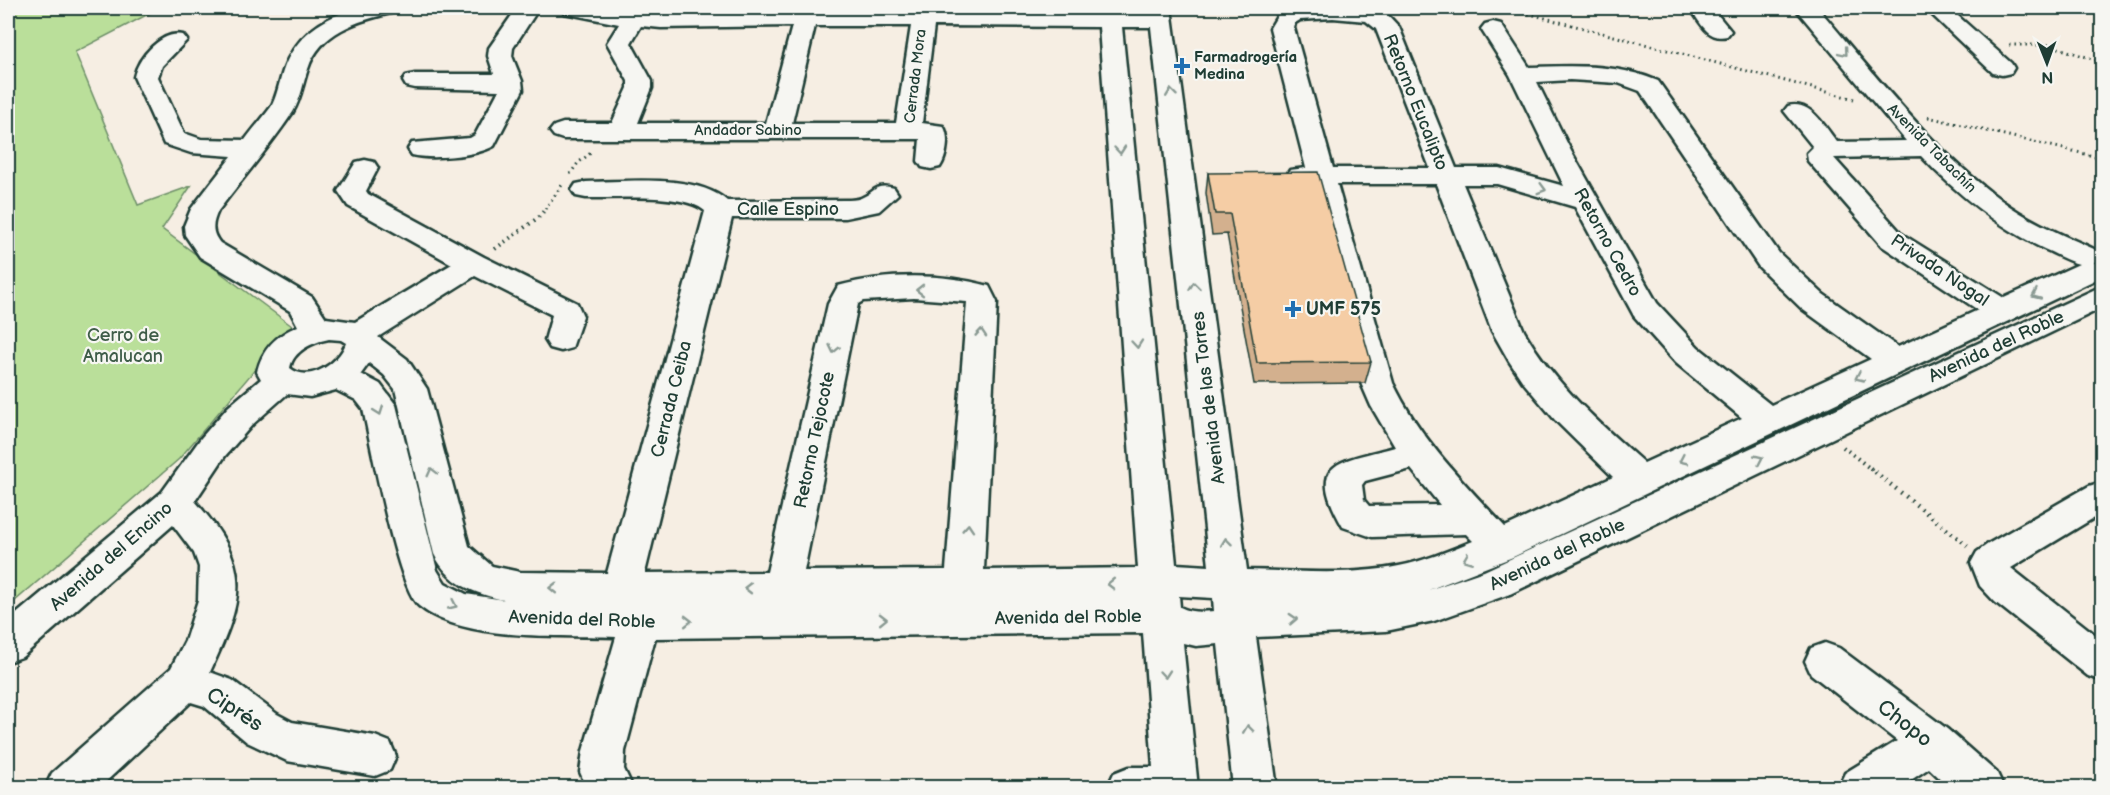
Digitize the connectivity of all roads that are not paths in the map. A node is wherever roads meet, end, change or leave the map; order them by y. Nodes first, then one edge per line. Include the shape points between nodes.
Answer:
1 (383, 8) edge
2 (528, 8) edge
3 (572, 8) edge
4 (1701, 8) edge
5 (1806, 8) edge
6 (1831, 8) edge
7 (1936, 8) edge
8 (1288, 11) edge
9 (634, 12) edge
10 (1109, 14) edge
11 (1161, 14) edge
12 (697, 16) edge
13 (1500, 18) edge
14 (805, 20) junction
15 (922, 20) junction
16 (1719, 31) dead end
17 (175, 40) dead end
18 (2002, 68) dead end
19 (1522, 75) junction
20 (415, 81) dead end
21 (510, 81) junction
22 (1797, 111) dead end
23 (622, 130) junction
24 (777, 130) junction
25 (562, 131) dead end
26 (908, 131) junction
27 (934, 131) joint
28 (252, 148) junction
29 (1929, 148) junction
30 (421, 149) dead end
31 (1830, 150) junction
32 (1558, 151) junction
33 (931, 161) dead end
34 (365, 168) dead end
35 (1445, 175) junction
36 (1274, 176) edge
37 (1320, 176) junction
38 (1499, 176) junction
39 (586, 190) dead end
40 (884, 194) dead end
41 (1584, 201) junction
42 (720, 209) junction
43 (474, 264) junction
44 (2097, 267) edge
45 (2001, 310) junction
46 (315, 331) junction
47 (359, 338) junction
48 (561, 340) dead end
49 (1895, 360) junction
50 (336, 376) junction
51 (280, 381) junction
52 (1767, 420) junction
53 (1418, 454) junction
54 (1639, 480) junction
55 (2102, 498) edge
56 (175, 502) junction
57 (1475, 519) junction
58 (1500, 546) junction
59 (964, 586) junction
60 (782, 588) junction
61 (1158, 600) junction
62 (1233, 604) junction
63 (631, 605) junction
64 (8, 645) edge
65 (1825, 662) dead end
66 (2103, 663) edge
67 (185, 681) junction
68 (1932, 743) junction
69 (375, 756) dead end
70 (1176, 787) edge
71 (67, 788) edge
72 (611, 788) edge
73 (1129, 788) edge
74 (1256, 788) edge
75 (1860, 788) edge
76 (1982, 788) edge

1 - 28 street via 338,22 309,43 299,60 289,97
2 - 21 street via 501,48 500,56
3 - 9 street
4 - 16 street
5 -> 29 street, Avenida Tabachín
6 - 44 street, Avenida Tabachín via 1962,155
7 - 18 street
8 - 35 street, Retorno Eucalipto via 1362,13 1379,18 1387,27
8 - 37 street, Retorno Eucalipto via 1282,27
9 - 12 street
9 - 23 street via 619,43 640,88
10 - 11 street
10 - 15 street
10 -> 61 street
62 -> 11 street, Avenida de las Torres via 1192,177
12 - 14 street
13 - 19 street, Retorno Cedro
14 - 15 street
14 - 24 street
15 - 26 street, Cerrada Mora
17 - 28 street via 146,71 173,138 197,146
19 - 32 street, Retorno Cedro
19 - 49 street via 1617,74 1649,86 1769,260 1810,301
20 - 21 street
21 - 30 street via 511,90 485,140 476,145
22 - 31 street
23 - 24 street, Andador Sabino
23 - 25 street, Andador Sabino
24 - 26 street, Andador Sabino
26 - 27 street, Andador Sabino
27 - 33 street, Cerrada Mora
28 - 46 street via 205,209 197,224 200,239 210,250 301,304
29 - 31 street
29 - 44 street, Avenida Tabachín via 1993,207
31 - 45 street, Privada Nogal via 1820,153 1821,161 1892,240
32 - 38 street
32 - 41 street, Retorno Cedro
34 - 43 street via 352,191 358,200
35 - 37 street
35 - 38 street
35 - 54 street, Retorno Eucalipto via 1521,357 1565,411
36 - 37 street
37 - 53 street, Retorno Eucalipto via 1377,382 1389,411
38 -> 41 street
39 - 42 street, Calle Espino via 682,191 707,198
40 - 42 street, Calle Espino via 869,206 845,209
41 - 52 street, Retorno Cedro via 1645,309 1663,333
42 - 63 street, Cerrada Ceiba
43 - 47 street
43 - 48 street via 566,310
44 -> 45 street, Avenida del Roble
62 -> 44 street, Avenida del Roble via 1386,614 1434,605 1497,583 1821,429
45 - 49 street, Avenida del Roble
46 - 47 street via 346,329
46 - 51 street via 297,338 273,361 273,372
47 - 50 street via 356,359
63 -> 47 street, Avenida del Roble via 481,579 453,554 411,389 389,359
49 -> 52 street, Avenida del Roble
50 - 51 street via 295,385
50 -> 63 street, Avenida del Roble via 368,392 379,405 419,572 431,594 459,609 503,617
51 - 56 street, Avenida del Encino via 240,416 213,447
52 -> 54 street, Avenida del Roble
53 - 57 street, Retorno Eucalipto
53 - 57 street via 1354,471 1343,480 1347,502 1356,517 1372,522
54 - 58 street, Avenida del Roble
55 - 66 street via 2001,555 1992,569 2009,591
56 - 64 street, Avenida del Encino
56 - 67 street, Ciprés via 211,548 219,569 219,600 209,632
57 - 58 street, Retorno Eucalipto
58 -> 62 street, Avenida del Roble via 1439,571 1398,582
59 - 60 street, Avenida del Roble
59 -> 60 street, Retorno Tejocote via 982,302 978,293 962,290 868,290 849,293 843,304
61 -> 59 street, Avenida del Roble
60 -> 63 street, Avenida del Roble
61 - 62 street, Avenida del Roble via 1173,579 1192,578 1212,580
61 - 62 street, Avenida del Roble via 1182,627 1198,630 1217,628
63 -> 61 street, Avenida del Roble
61 -> 70 street
74 -> 62 street, Avenida de las Torres
63 - 72 street, Cerrada Ceiba via 604,751 602,772
65 - 68 street, Chopo
67 - 69 street, Ciprés via 218,693 262,728 287,741
67 - 71 street
68 - 75 street
68 - 76 street, Chopo
70 - 73 street

